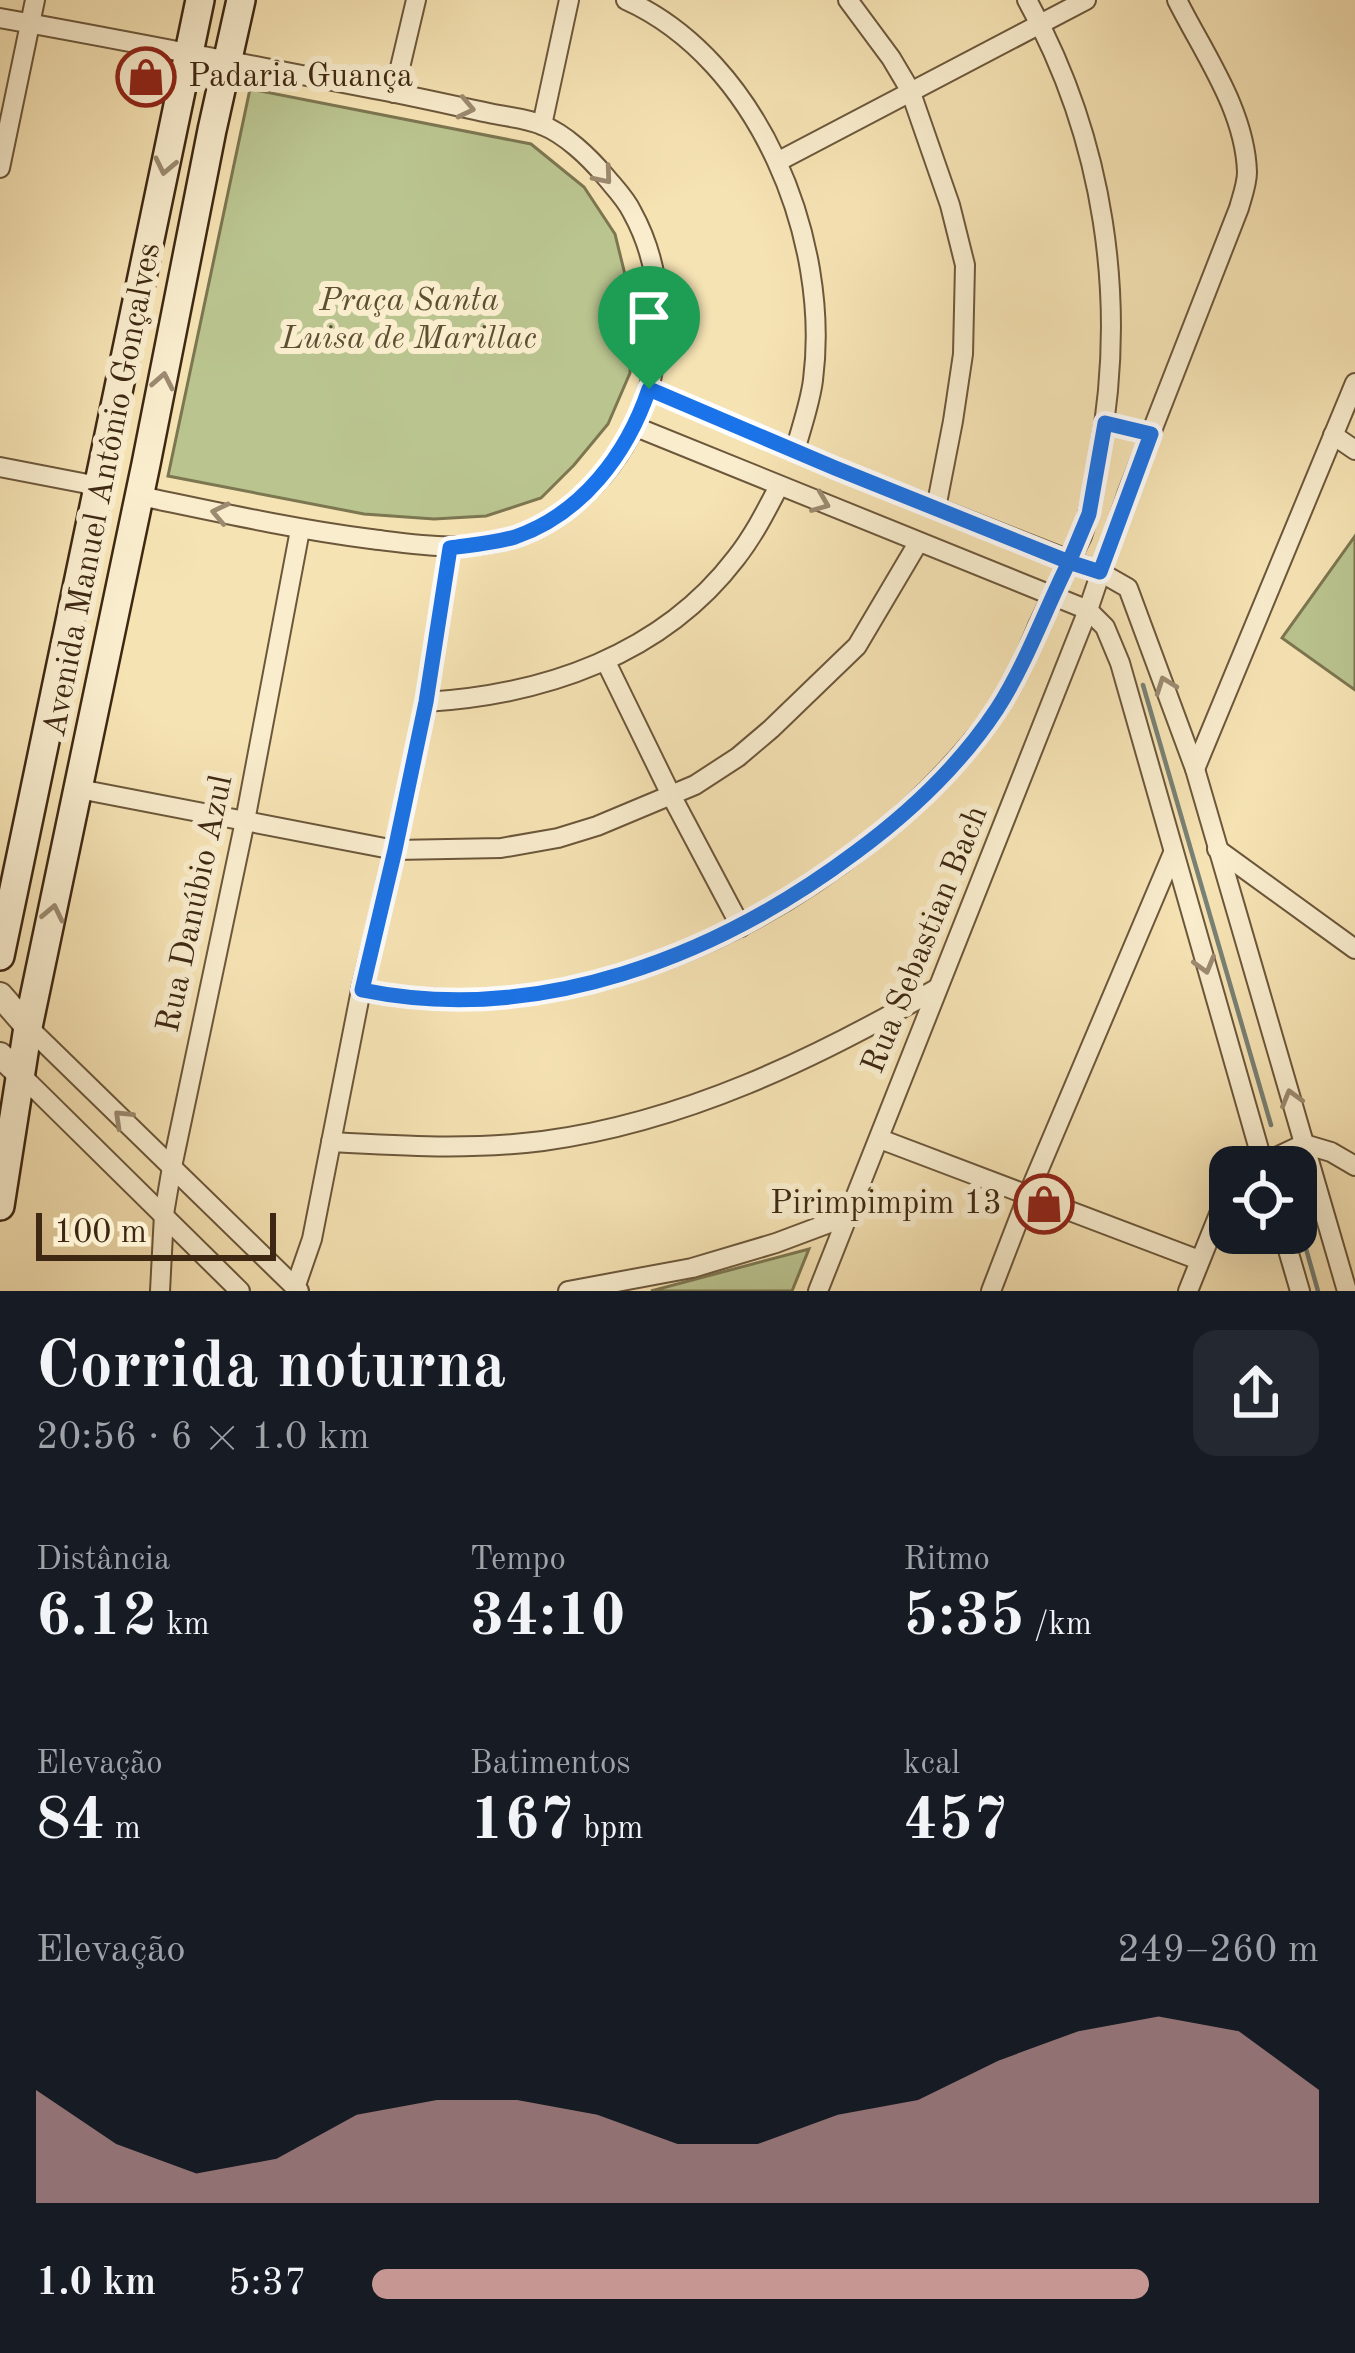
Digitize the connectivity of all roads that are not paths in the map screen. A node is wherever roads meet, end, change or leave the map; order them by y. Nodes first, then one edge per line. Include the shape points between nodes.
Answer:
1 (35, 0) edge
2 (200, 0) edge
3 (241, 0) edge
4 (416, 0) edge
5 (569, 0) edge
6 (626, 0) edge
7 (848, 0) edge
8 (1027, 0) edge
9 (1086, 0) edge
10 (1177, 0) edge
11 (0, 18) edge
12 (31, 24) junction
13 (1041, 26) junction
14 (188, 51) junction
15 (227, 60) junction
16 (910, 90) junction
17 (394, 93) junction
18 (542, 125) junction
19 (779, 160) junction
20 (0, 168) edge
21 (1355, 383) edge
22 (649, 389) junction
23 (1105, 423) junction
24 (635, 427) junction
25 (1151, 434) junction
26 (1333, 435) junction
27 (1355, 450) edge
28 (795, 451) junction
29 (0, 467) edge
30 (98, 486) junction
31 (779, 486) junction
32 (140, 496) junction
33 (936, 508) junction
34 (300, 530) junction
35 (918, 543) junction
36 (450, 548) junction
37 (1069, 562) junction
38 (1100, 572) junction
39 (1052, 597) junction
40 (1088, 610) junction
41 (606, 662) junction
42 (426, 702) junction
43 (1195, 769) junction
44 (79, 789) junction
45 (672, 797) junction
46 (245, 821) junction
47 (1217, 849) junction
48 (395, 850) junction
49 (1173, 853) junction
50 (741, 927) junction
51 (1355, 949) edge
52 (0, 956) edge
53 (937, 988) junction
54 (362, 990) junction
55 (0, 995) edge
56 (28, 1027) junction
57 (10, 1064) edge
58 (880, 1138) junction
59 (331, 1142) junction
60 (1304, 1144) junction
61 (1255, 1146) edge
62 (1300, 1146) edge
63 (1355, 1166) edge
64 (172, 1167) junction
65 (1028, 1195) junction
66 (0, 1206) edge
67 (164, 1214) junction
68 (848, 1216) junction
69 (1209, 1239) edge
70 (1289, 1254) edge
71 (1199, 1260) junction
72 (297, 1289) edge
73 (160, 1291) edge
74 (240, 1291) edge
75 (568, 1291) edge
76 (818, 1291) edge
77 (991, 1291) edge
78 (1188, 1291) edge
79 (1300, 1291) edge
80 (1346, 1291) edge

1 - 12 street
2 - 14 main road, Avenida Manuel Antônio Gonçalves
3 - 15 main road, Avenida Manuel Antônio Gonçalves
4 - 17 street
5 - 18 street
6 - 19 street via 691,41 733,86
7 - 16 street
8 - 13 street
9 - 13 street
10 - 25 street, Rua Sebastian Bach via 1236,114 1247,177
11 - 12 street
12 - 14 street
12 - 20 street
13 - 16 street
13 - 23 street via 1076,112 1106,228
14 - 15 street
14 -> 30 main road, Avenida Manuel Antônio Gonçalves
15 - 17 street
32 -> 15 main road, Avenida Manuel Antônio Gonçalves
16 - 19 street
16 - 33 street via 965,265 963,355
17 -> 18 street
18 -> 22 street via 593,162 632,211 657,303
19 - 28 street via 814,295 813,382
21 - 26 street
22 - 24 street
22 - 28 street
23 - 25 street
23 - 37 street via 1089,514
24 - 31 street
24 - 36 street via 565,510 511,538
25 - 38 street, Rua Sebastian Bach
26 - 27 street
26 - 43 street
28 - 33 street
29 - 30 street
30 - 52 main road, Avenida Manuel Antônio Gonçalves
31 -> 35 street
31 - 41 street via 717,581
34 -> 32 street
32 - 44 main road, Avenida Manuel Antônio Gonçalves
33 - 37 street
34 - 36 street
34 - 46 street, Rua Danúbio Azul
35 - 39 street
35 - 45 street via 857,646 755,743
36 - 42 street
37 - 38 street
37 - 39 street
38 - 40 street, Rua Sebastian Bach
43 -> 38 street via 1128,588
39 - 40 street
39 - 50 street via 996,711 954,764 870,842
40 - 49 street via 1120,663
40 - 53 street, Rua Sebastian Bach
41 - 42 street via 498,695
41 - 45 street
42 - 48 street
43 - 47 street
44 - 46 street
56 -> 44 main road, Avenida Manuel Antônio Gonçalves
45 - 48 street via 558,838
45 - 50 street
46 - 48 street
46 - 64 street, Rua Danúbio Azul
47 - 51 street
60 -> 47 street
48 - 54 street
49 -> 61 street
49 - 65 street
50 - 54 street via 653,964 542,993 474,1000
53 - 58 street, Rua Sebastian Bach
53 - 59 street via 728,1093 640,1122 542,1141 442,1148
54 - 59 street
55 - 56 street
56 - 57 main road, Avenida Manuel Antônio Gonçalves
64 -> 56 street
57 - 66 main road, Avenida Manuel Antônio Gonçalves
57 - 67 street
58 - 65 street
58 - 68 street, Rua Sebastian Bach
59 - 72 street
60 - 62 street
60 - 63 street
60 - 80 street
64 - 67 street, Rua Danúbio Azul
64 - 72 street
65 - 71 street
65 - 77 street
67 - 73 street, Rua Danúbio Azul
67 - 74 street
68 - 75 street via 692,1268
68 - 76 street, Rua Sebastian Bach
69 - 71 street
70 - 79 street
71 - 78 street

